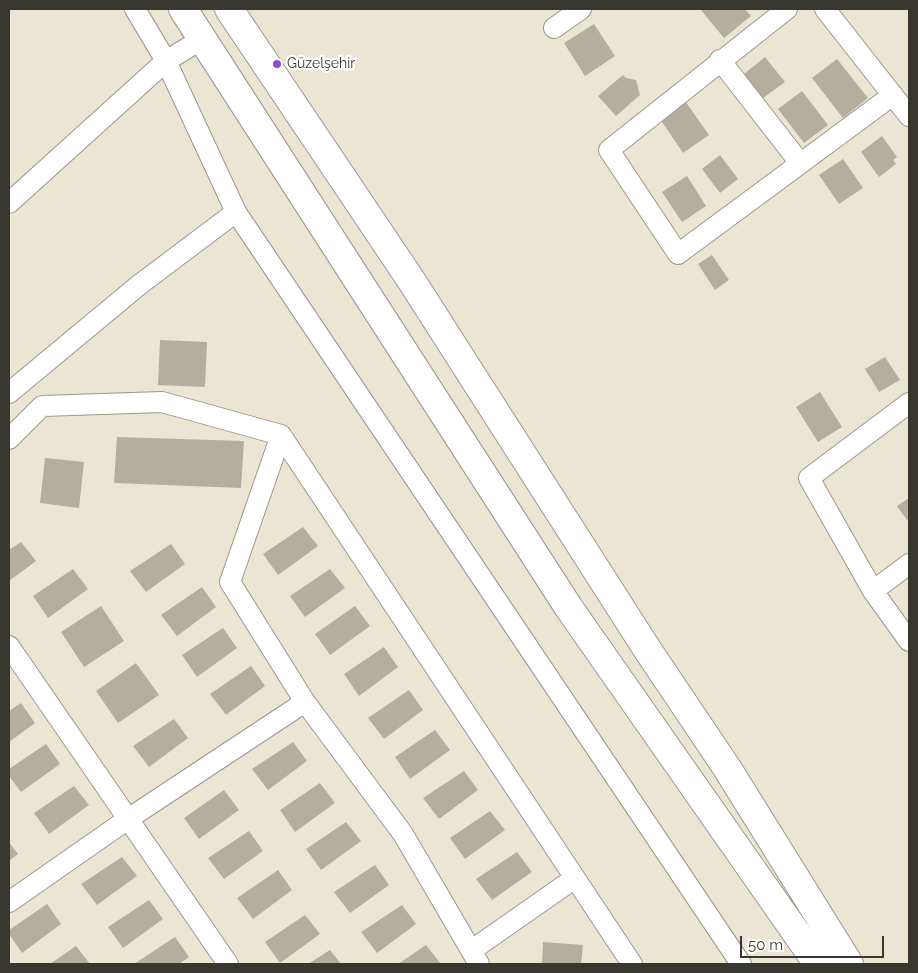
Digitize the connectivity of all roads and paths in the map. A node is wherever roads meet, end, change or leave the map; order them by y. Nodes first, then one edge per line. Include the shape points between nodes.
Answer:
1 (135, 9) edge
2 (183, 9) edge
3 (229, 9) edge
4 (581, 9) edge
5 (787, 9) edge
6 (825, 9) edge
7 (554, 28) dead end
8 (202, 38) junction
9 (720, 60) junction
10 (166, 62) junction
11 (893, 95) junction
12 (909, 116) edge
13 (800, 163) junction
14 (9, 203) edge
15 (236, 212) junction
16 (9, 393) edge
17 (909, 402) edge
18 (281, 435) junction
19 (9, 439) edge
20 (909, 564) edge
21 (873, 591) junction
22 (909, 641) edge
23 (9, 646) edge
24 (305, 702) junction
25 (128, 819) junction
26 (575, 878) junction
27 (9, 902) edge
28 (476, 957) edge
29 (228, 964) edge
30 (632, 964) edge
31 (741, 964) edge
32 (818, 964) edge
33 (849, 964) edge

1 - 10 street
2 - 8 highway
3 - 33 highway via 412,280 647,649 727,768
4 - 7 street
5 - 9 street
6 - 11 street
8 - 10 street
8 - 32 highway via 570,608
9 - 13 street
9 - 13 street via 608,150 678,254
10 - 14 street
10 - 15 street
11 - 12 street
11 - 13 street
15 - 16 street via 139,285
15 - 31 street
17 - 21 street via 809,478
18 - 19 street via 162,402 42,406
18 - 24 street via 230,582
18 - 26 street
20 - 21 street
21 - 22 street
23 - 25 street
24 - 25 street
24 - 28 street via 403,834
25 - 27 street
25 - 29 street
26 - 28 street
26 - 30 street

